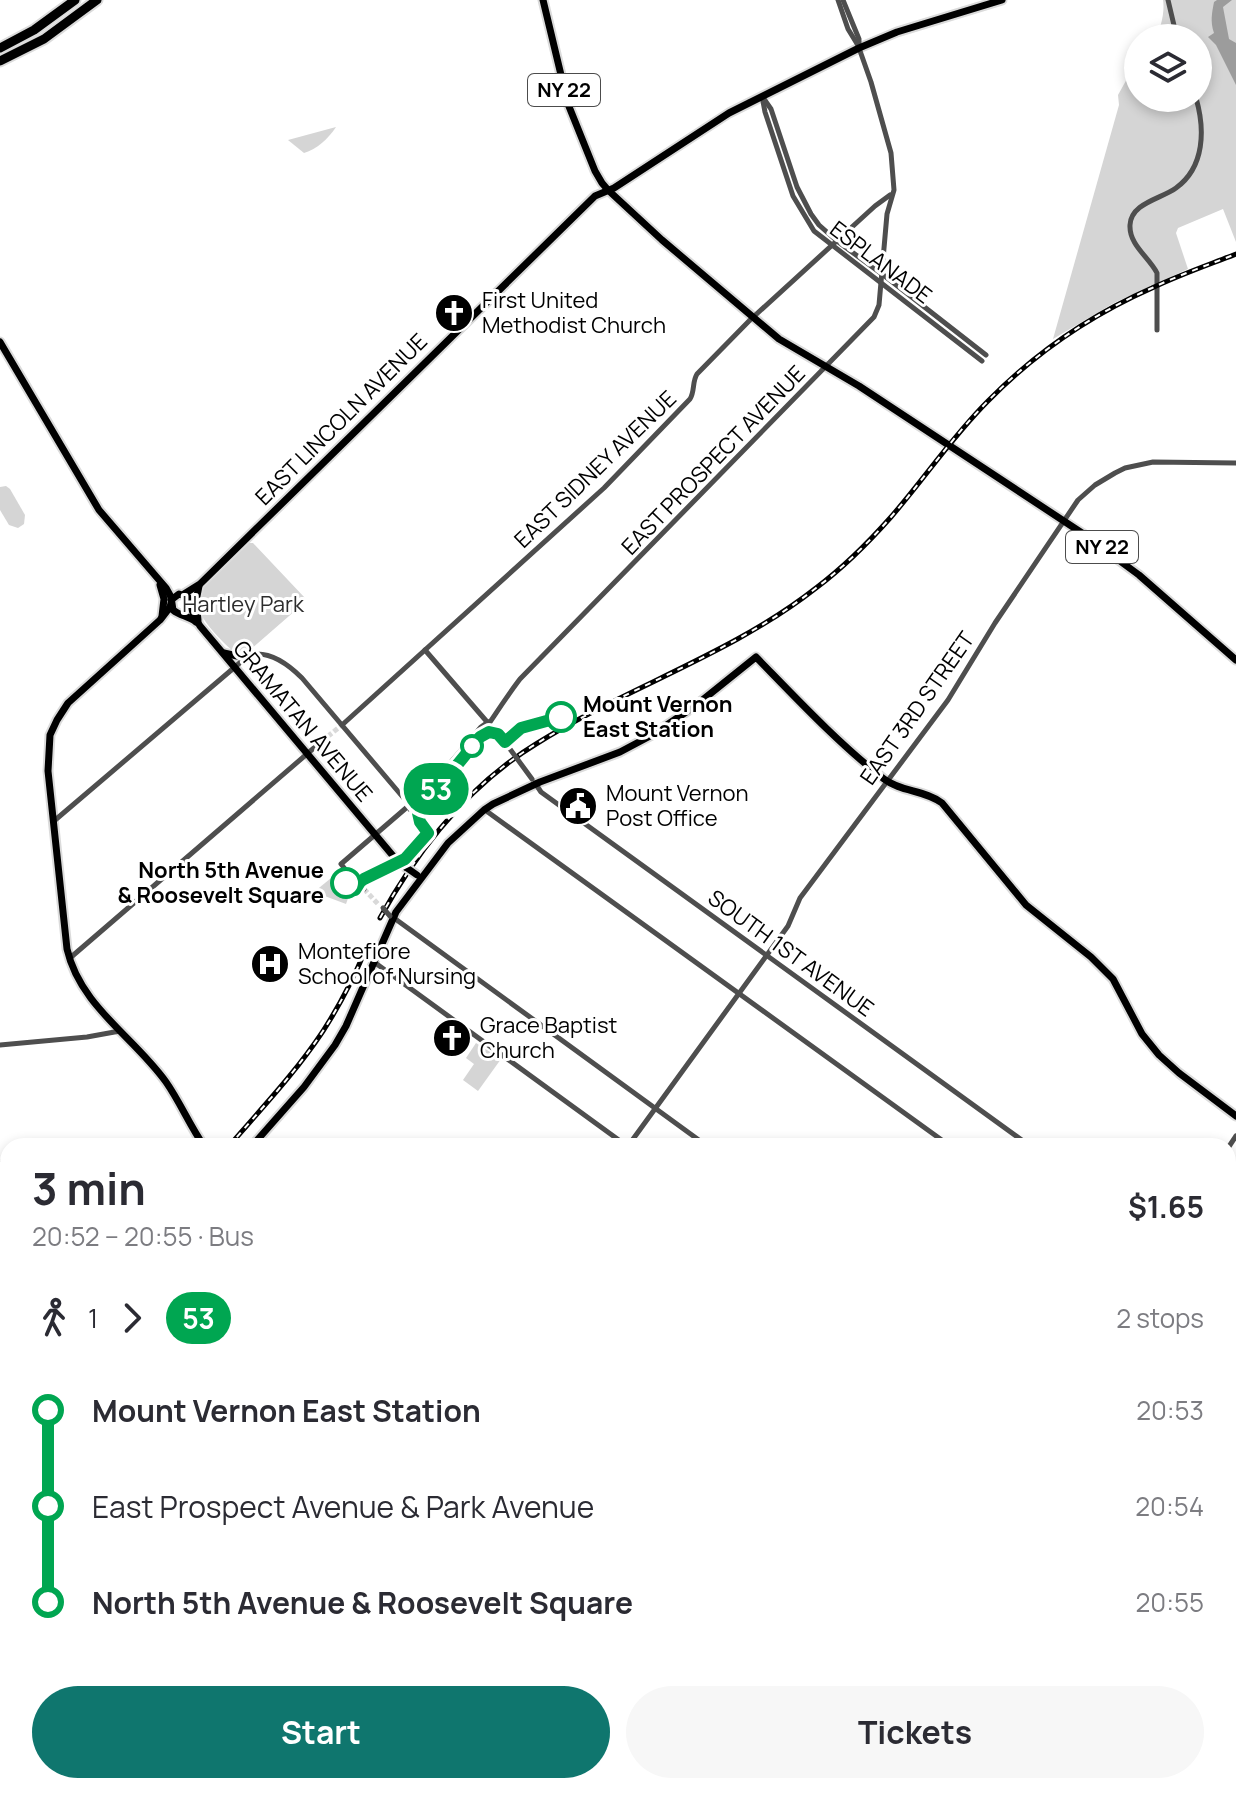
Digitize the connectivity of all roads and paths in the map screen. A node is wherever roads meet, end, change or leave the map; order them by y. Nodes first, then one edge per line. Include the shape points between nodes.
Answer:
1 (75, 0) edge
2 (97, 0) edge
3 (543, 0) edge
4 (840, 0) edge
5 (1002, 0) edge
6 (1168, 0) edge
7 (1174, 24) edge
8 (0, 48) edge
9 (859, 48) junction
10 (0, 61) edge
11 (762, 96) junction
12 (1199, 112) edge
13 (608, 190) junction
14 (892, 192) junction
15 (875, 206) junction
16 (887, 214) junction
17 (837, 241) junction
18 (832, 246) junction
19 (882, 274) junction
20 (881, 282) junction
21 (752, 318) junction
22 (1157, 330) dead end
23 (0, 343) edge
24 (825, 367) junction
25 (1236, 463) edge
26 (1063, 520) junction
27 (158, 578) junction
28 (199, 585) junction
29 (181, 594) junction
30 (171, 602) junction
31 (191, 604) junction
32 (179, 614) junction
33 (161, 619) junction
34 (199, 625) junction
35 (425, 650) junction
36 (223, 653) junction
37 (249, 655) junction
38 (1236, 660) edge
39 (235, 667) junction
40 (488, 722) junction
41 (342, 725) junction
42 (498, 734) junction
43 (480, 737) junction
44 (322, 741) tunnel mouth
45 (307, 753) junction
46 (534, 782) junction
47 (887, 782) junction
48 (424, 800) junction
49 (409, 808) junction
50 (484, 810) junction
51 (53, 822) junction
52 (420, 822) junction
53 (375, 835) junction
54 (399, 863) junction
55 (414, 874) junction
56 (358, 885) junction
57 (364, 889) tunnel mouth
58 (387, 912) junction
59 (766, 955) junction
60 (69, 958) junction
61 (374, 962) junction
62 (739, 993) junction
63 (121, 1031) junction
64 (0, 1045) edge
65 (656, 1108) junction
66 (1236, 1116) edge
67 (200, 1138) edge
68 (259, 1138) edge
69 (617, 1138) edge
70 (634, 1138) edge
71 (696, 1138) edge
72 (939, 1138) edge
73 (1019, 1138) edge

1 - 8 highway
2 - 10 highway via 44,39
3 - 13 main road, NY 22 via 568,104
4 - 9 street, EAST PROSPECT AVENUE
5 - 9 main road, EAST LINCOLN AVENUE
6 - 7 street
9 - 11 main road, EAST LINCOLN AVENUE
9 - 14 street, EAST PROSPECT AVENUE via 889,147
11 - 13 main road, EAST LINCOLN AVENUE
11 - 17 street, ESPLANADE via 801,196 819,225
11 - 18 street, ESPLANADE via 796,204
12 - 22 street via 1201,146 1189,174 1178,187 1141,207 1131,223 1134,241 1158,279
13 - 21 main road, NY 22
13 - 28 main road, EAST LINCOLN AVENUE via 591,200
14 - 15 street, EAST SIDNEY AVENUE
14 - 16 street, EAST PROSPECT AVENUE
15 - 16 street
15 - 17 street, EAST SIDNEY AVENUE
16 - 19 street, EAST PROSPECT AVENUE
17 - 18 street, EAST SIDNEY AVENUE
17 - 19 street, ESPLANADE
18 - 20 street, ESPLANADE
18 - 21 street, EAST SIDNEY AVENUE
19 - 20 street, EAST PROSPECT AVENUE
19 - 20 street, ESPLANADE via 984,358
20 - 24 street, EAST PROSPECT AVENUE via 874,317
21 - 24 main road, NY 22
21 - 35 street, EAST SIDNEY AVENUE via 697,374 690,399 619,473
23 - 27 main road via 99,510
24 - 26 main road, NY 22
24 - 40 street, EAST PROSPECT AVENUE via 520,679
25 - 26 street, EAST 3RD STREET via 1153,462 1125,468 1095,485
26 - 38 main road, NY 22 via 1139,575
26 - 47 street, EAST 3RD STREET via 948,700
27 - 29 main road
27 - 30 main road
27 - 33 main road via 164,599
28 - 29 main road, EAST LINCOLN AVENUE
28 - 31 main road, EAST LINCOLN AVENUE
28 - 34 main road
29 - 30 main road
29 - 31 main road
30 - 32 main road
30 - 33 main road
31 - 32 main road
31 - 34 main road, GRAMATAN AVENUE
32 - 33 main road
32 - 34 main road, GRAMATAN AVENUE
33 - 34 main road
33 - 51 main road via 79,692 57,719 48,744
34 - 36 main road, GRAMATAN AVENUE
35 - 40 street, SOUTH 1ST AVENUE
35 - 41 street, EAST SIDNEY AVENUE
36 - 37 main road
36 - 39 main road, GRAMATAN AVENUE
37 - 39 street
37 - 41 street via 265,654 290,667
39 - 45 main road, GRAMATAN AVENUE
39 - 51 street
40 - 42 street, SOUTH 1ST AVENUE
40 - 43 street, EAST PROSPECT AVENUE
40 - 49 street, EAST PROSPECT AVENUE
41 - 49 street
42 - 43 street
42 - 46 street, SOUTH 1ST AVENUE, bridge
43 - 48 street, EAST PROSPECT AVENUE
44 - 45 street
45 - 53 main road, GRAMATAN AVENUE
45 - 60 street
46 - 47 main road via 652,735 756,657
46 - 50 main road
46 - 59 street, SOUTH 1ST AVENUE
47 - 59 street, EAST 3RD STREET via 800,898 788,926
47 - 66 main road via 942,803 1026,905 1113,979 1159,1055
48 - 49 street, EAST PROSPECT AVENUE
48 - 52 street
49 - 52 street
49 - 53 street, EAST PROSPECT AVENUE
50 - 55 main road
50 - 62 street
51 - 60 main road
52 - 54 street via 428,833
53 - 54 main road, GRAMATAN AVENUE
53 - 56 street, EAST PROSPECT AVENUE via 341,864
54 - 55 main road, GRAMATAN AVENUE
54 - 56 street
55 - 58 main road
56 - 57 street
58 - 61 main road
58 - 65 street
59 - 62 street, EAST 3RD STREET
59 - 73 street, SOUTH 1ST AVENUE
60 - 63 main road via 88,996
61 - 68 main road via 335,1045
61 - 69 street
62 - 65 street, EAST 3RD STREET
62 - 72 street
63 - 64 street
63 - 67 main road via 166,1082
65 - 70 street, EAST 3RD STREET
65 - 71 street

